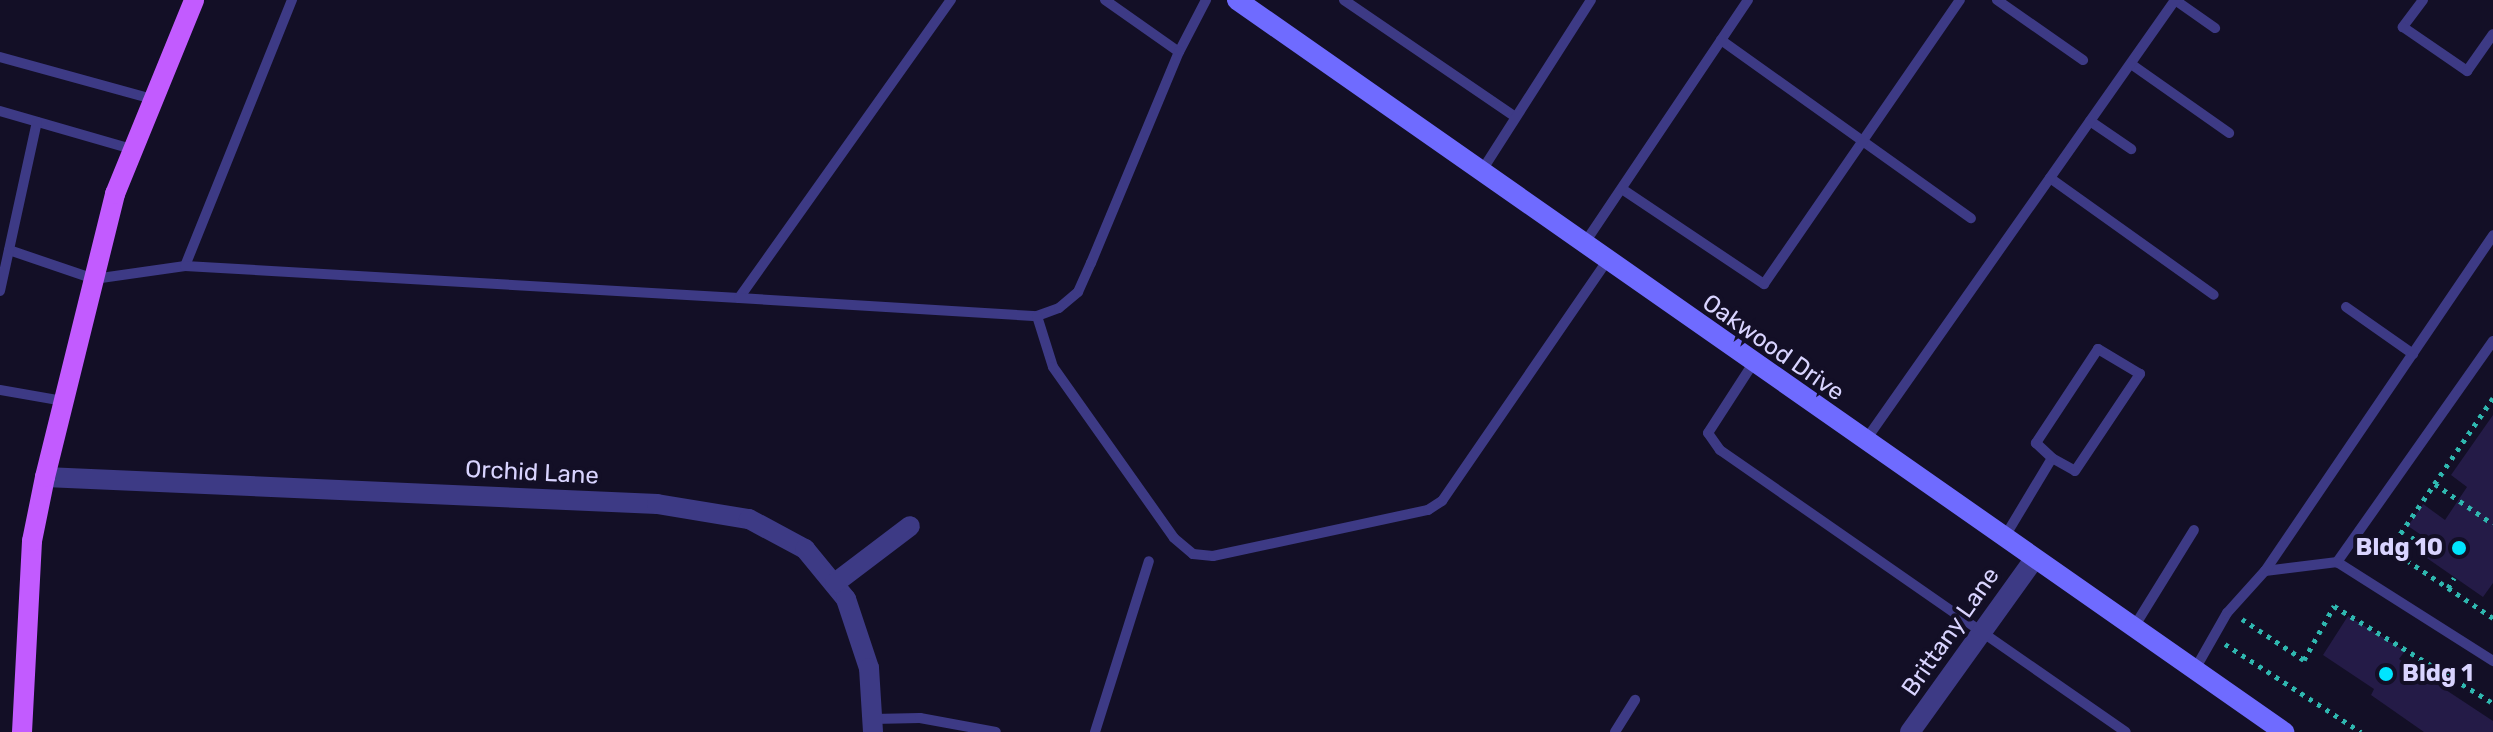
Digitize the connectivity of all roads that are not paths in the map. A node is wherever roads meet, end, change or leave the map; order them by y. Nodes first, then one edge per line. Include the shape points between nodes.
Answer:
1 (194, 0) edge
2 (292, 0) edge
3 (951, 0) edge
4 (1105, 0) edge
5 (1206, 0) edge
6 (1237, 0) edge
7 (1344, 0) edge
8 (1591, 0) edge
9 (1748, 0) edge
10 (1960, 0) edge
11 (1997, 0) edge
12 (2175, 0) edge
13 (2423, 0) edge
14 (2215, 28) dead end
15 (2493, 34) edge
16 (1721, 40) junction
17 (1179, 52) junction
18 (0, 57) edge
19 (2083, 60) dead end
20 (2131, 64) junction
21 (153, 99) junction
22 (0, 111) edge
23 (1514, 116) junction
24 (2090, 121) junction
25 (37, 122) junction
26 (2229, 133) dead end
27 (1862, 141) junction
28 (132, 149) junction
29 (2131, 149) dead end
30 (1480, 174) junction
31 (2050, 178) junction
32 (1622, 189) junction
33 (1971, 218) dead end
34 (2493, 235) edge
35 (1583, 246) junction
36 (9, 250) junction
37 (1606, 262) junction
38 (185, 266) junction
39 (94, 279) junction
40 (0, 291) edge
41 (2214, 295) dead end
42 (739, 298) junction
43 (2346, 307) dead end
44 (1037, 316) junction
45 (2493, 341) edge
46 (2413, 354) junction
47 (1752, 365) junction
48 (0, 390) edge
49 (64, 401) junction
50 (1864, 443) junction
51 (2052, 458) junction
52 (45, 477) junction
53 (910, 526) dead end
54 (2194, 530) dead end
55 (2003, 540) junction
56 (1149, 561) dead end
57 (2033, 561) junction
58 (2337, 562) junction
59 (2265, 571) junction
60 (835, 583) junction
61 (2133, 630) junction
62 (1980, 633) junction
63 (2493, 661) edge
64 (2194, 671) junction
65 (1635, 700) dead end
66 (873, 725) edge
67 (22, 732) edge
68 (996, 732) edge
69 (1095, 732) edge
70 (1615, 732) edge
71 (1910, 732) edge
72 (2125, 732) edge
73 (2284, 732) edge

1 - 21 main road
2 - 38 lane
3 - 42 lane
4 - 17 lane
5 - 17 lane
6 - 30 street, Oakwood Drive
7 - 23 lane
8 - 23 lane
9 - 16 lane
10 - 27 lane
11 - 19 lane
12 - 14 lane
12 - 20 lane
13 - 15 lane via 2403,27 2467,71
16 - 27 lane
16 - 32 lane
17 - 44 lane via 1078,292 1059,308
18 - 21 lane
20 - 24 lane
20 - 26 lane
21 - 28 main road
22 - 25 lane
23 - 30 lane
24 - 29 lane
24 - 31 lane
25 - 28 lane
25 - 36 lane
27 - 32 lane via 1764,284
27 - 33 lane
28 - 39 main road
30 - 35 street, Oakwood Drive
31 - 41 lane
31 - 50 lane
32 - 35 lane
34 - 46 lane
35 - 37 street, Oakwood Drive
36 - 39 lane
36 - 40 lane
37 - 44 lane via 1442,501 1428,510 1213,556 1193,554 1174,538 1053,367
37 - 47 street, Oakwood Drive
38 - 39 lane
38 - 42 lane
39 - 49 main road
42 - 44 lane
43 - 46 lane
45 - 58 lane
46 - 59 lane
47 - 50 street, Oakwood Drive
47 - 62 lane via 1708,433 1720,450
48 - 49 lane
49 - 52 main road
50 - 55 street, Oakwood Drive
51 - 51 lane via 2075,471 2140,374 2098,349 2036,443
51 - 55 lane
52 - 60 street, Orchid Lane via 716,511 778,531 805,549
52 - 67 main road via 32,541
53 - 60 street
54 - 61 lane
55 - 57 street, Oakwood Drive
56 - 69 lane
57 - 61 street, Oakwood Drive
57 - 62 street, Brittany Lane
58 - 59 lane
58 - 63 lane
59 - 64 lane via 2227,613
60 - 66 street, Orchid Lane via 860,631
61 - 64 street, Oakwood Drive
62 - 71 street, Brittany Lane
62 - 72 lane
64 - 73 street, Oakwood Drive
65 - 70 lane
66 - 68 lane via 920,718

